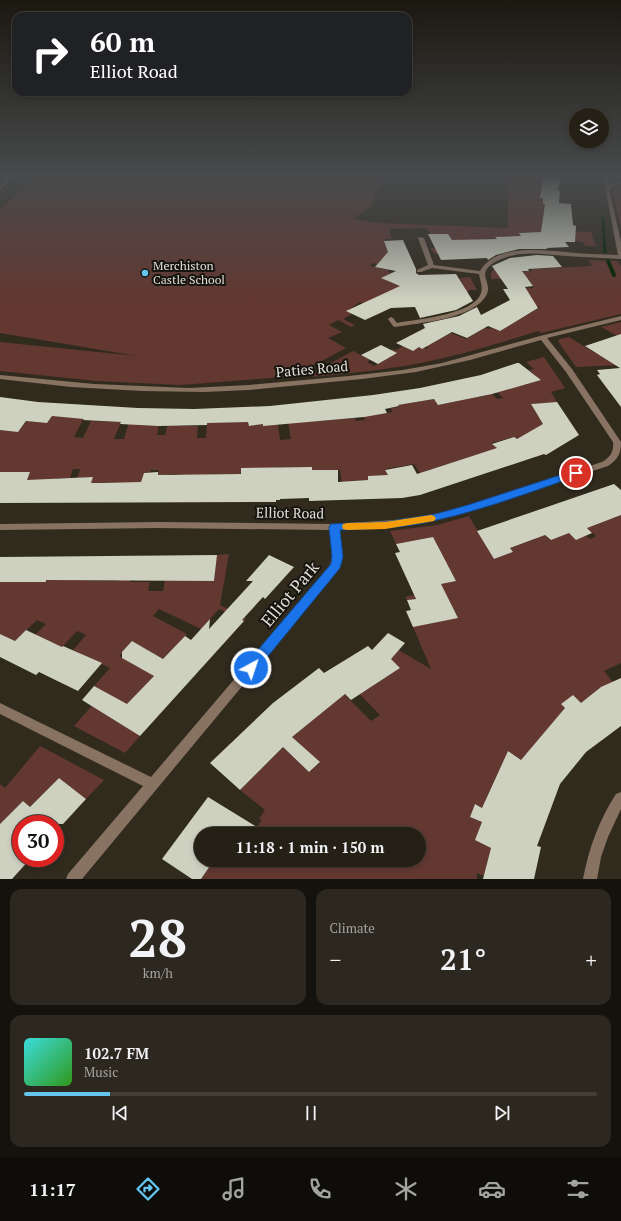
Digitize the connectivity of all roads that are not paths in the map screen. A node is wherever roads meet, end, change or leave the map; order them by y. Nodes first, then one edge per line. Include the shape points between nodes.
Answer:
1 (613, 217) edge
2 (421, 238) dead end
3 (621, 256) edge
4 (431, 266) junction
5 (419, 272) dead end
6 (482, 273) junction
7 (621, 318) edge
8 (391, 319) dead end
9 (542, 337) junction
10 (0, 377) edge
11 (0, 527) edge
12 (334, 527) junction
13 (0, 708) edge
14 (153, 785) junction
15 (621, 798) edge
16 (73, 879) edge
17 (590, 879) edge

1 - 3 street
2 - 4 street
3 - 6 street via 520,253 493,261
4 - 5 street
4 - 6 street
6 - 8 street via 484,295 479,302 468,308 393,328
7 - 9 street, Paties Road
9 - 10 street, Paties Road via 415,370 269,386 190,390 135,389
9 - 12 street, Elliot Road via 569,371 617,442 617,454 614,459 471,508 436,517 385,525
11 - 12 street, Elliot Road
12 - 14 street, Elliot Park via 338,557 333,570
13 - 14 street
14 - 16 street, Elliot Park
15 - 17 street via 601,834

